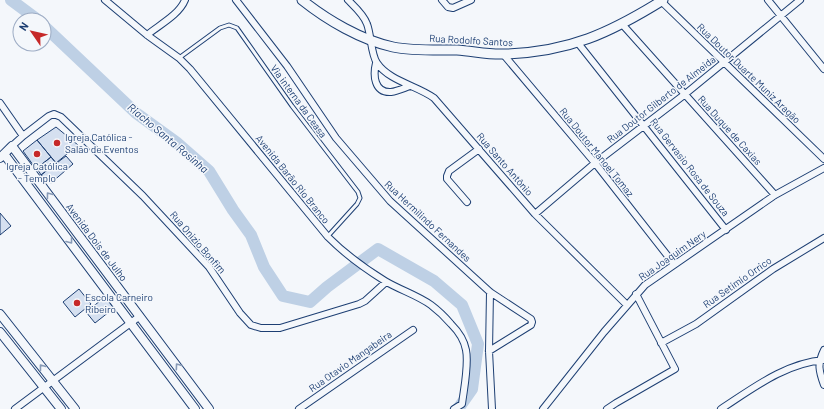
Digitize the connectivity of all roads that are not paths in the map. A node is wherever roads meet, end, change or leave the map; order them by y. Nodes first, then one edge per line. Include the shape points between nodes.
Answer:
1 (105, 0) edge
2 (185, 0) edge
3 (236, 0) edge
4 (302, 0) edge
5 (348, 0) edge
6 (442, 0) edge
7 (471, 0) edge
8 (768, 0) edge
9 (800, 0) edge
10 (662, 1) edge
11 (781, 15) junction
12 (622, 24) junction
13 (147, 35) junction
14 (371, 41) junction
15 (578, 43) junction
16 (503, 54) junction
17 (179, 58) junction
18 (723, 62) junction
19 (376, 63) junction
20 (824, 69) edge
21 (410, 86) junction
22 (684, 95) junction
23 (0, 103) edge
24 (644, 125) junction
25 (23, 136) junction
26 (12, 146) junction
27 (480, 149) junction
28 (2, 156) edge
29 (824, 159) edge
30 (594, 163) junction
31 (824, 168) edge
32 (775, 196) junction
33 (467, 202) dead end
34 (535, 214) junction
35 (726, 230) junction
36 (328, 237) junction
37 (824, 238) edge
38 (674, 264) junction
39 (386, 282) junction
40 (490, 292) junction
41 (636, 294) junction
42 (627, 305) junction
43 (0, 314) edge
44 (140, 316) junction
45 (7, 323) junction
46 (131, 323) junction
47 (0, 330) edge
48 (412, 330) dead end
49 (661, 343) junction
50 (824, 350) edge
51 (489, 351) junction
52 (821, 361) edge
53 (53, 382) junction
54 (190, 383) junction
55 (824, 385) edge
56 (44, 388) junction
57 (182, 390) junction
58 (462, 407) edge
59 (15, 409) edge
60 (61, 409) edge
61 (75, 409) edge
62 (195, 409) edge
63 (209, 409) edge
64 (300, 409) edge
65 (454, 409) edge
66 (492, 409) edge
67 (543, 409) edge
68 (607, 409) edge
69 (721, 409) edge

1 - 13 street, Avenida Barão Rio Branco
2 - 13 street via 171,17
3 - 40 street, Rua Hermilindo Fernandes via 287,66 336,138 364,172 390,201
4 - 14 main road, Rua Rodolfo Santos via 331,21
5 - 14 street via 366,21
6 - 7 street via 448,7 456,7
8 - 11 street
9 - 11 street, Rua Doutor Gilberto de Almeida
10 - 12 main road, Rua Rodolfo Santos
10 - 18 street, Rua Doutor Duarte Muniz Aragão
11 - 18 street, Rua Doutor Gilberto de Almeida
11 - 20 street
12 - 15 main road, Rua Rodolfo Santos
12 - 22 street, Rua Duque de Caxias
13 - 17 street, Avenida Barão Rio Branco
14 - 16 main road, Rua Rodolfo Santos via 406,49
14 - 19 street
15 - 16 main road, Rua Rodolfo Santos via 546,51
15 - 24 street, Rua Gervasio Rosa de Souza
16 - 30 street, Rua Doutor Manoel Tomaz
17 - 36 street, Avenida Barão Rio Branco
17 - 36 lane, Via interna da Ceasa via 220,28 229,25 237,28 358,192 360,198 357,204
18 - 22 street, Rua Doutor Gilberto de Almeida
18 - 29 street, Rua Doutor Duarte Muniz Aragão
19 - 21 street, Rua Santo Antônio
19 - 21 street via 374,77 382,90 389,92
21 - 27 street, Rua Santo Antônio via 434,98
22 - 24 street, Rua Doutor Gilberto de Almeida
22 - 32 street, Rua Duque de Caxias
23 - 25 street
24 - 30 street, Rua Doutor Gilberto de Almeida
24 - 35 street, Rua Gervasio Rosa de Souza
25 - 26 street
25 - 39 street, Rua Onizio Bonfim via 49,116 54,114 61,117 143,196 209,267 240,314 251,325 280,328 359,304 366,301
26 - 28 street
44 -> 26 street, Avenida Dois de Julho
27 - 33 street via 449,171 447,176
27 - 34 street, Rua Santo Antônio
28 -> 46 street
30 - 34 street, Rua Doutor Gilberto de Almeida
30 - 38 street, Rua Doutor Manoel Tomaz
31 - 32 street, Rua Joaquim Nery
32 - 35 street, Rua Joaquim Nery
34 - 42 street, Rua Santo Antônio
35 - 38 street, Rua Joaquim Nery
36 - 39 street, Avenida Barão Rio Branco via 338,248
37 - 49 street, Rua Setimio Orrico via 773,269 696,324
38 - 41 street, Rua Joaquim Nery
39 - 58 street, Avenida Barão Rio Branco via 443,314 457,330 463,340 467,360
40 - 51 street
40 - 51 street, Rua Hermilindo Fernandes via 532,322 528,328
41 - 42 street, Rua Joaquim Nery
41 - 49 street
42 - 67 street, Rua Joaquim Nery
43 - 45 street
44 - 46 street
54 -> 44 street, Avenida Dois de Julho
45 - 47 street
53 -> 45 street
46 - 53 street
46 - 57 street
47 - 56 street
48 - 64 street, Rua Otavio Mangabeira
49 - 68 street via 675,369
50 - 52 street
51 - 66 street
52 - 55 street
52 - 69 street via 784,371
53 - 56 street
53 - 61 street
54 - 57 street
54 - 63 street, Avenida Dois de Julho
56 - 59 street
56 - 60 street
57 - 62 street
58 - 65 street

